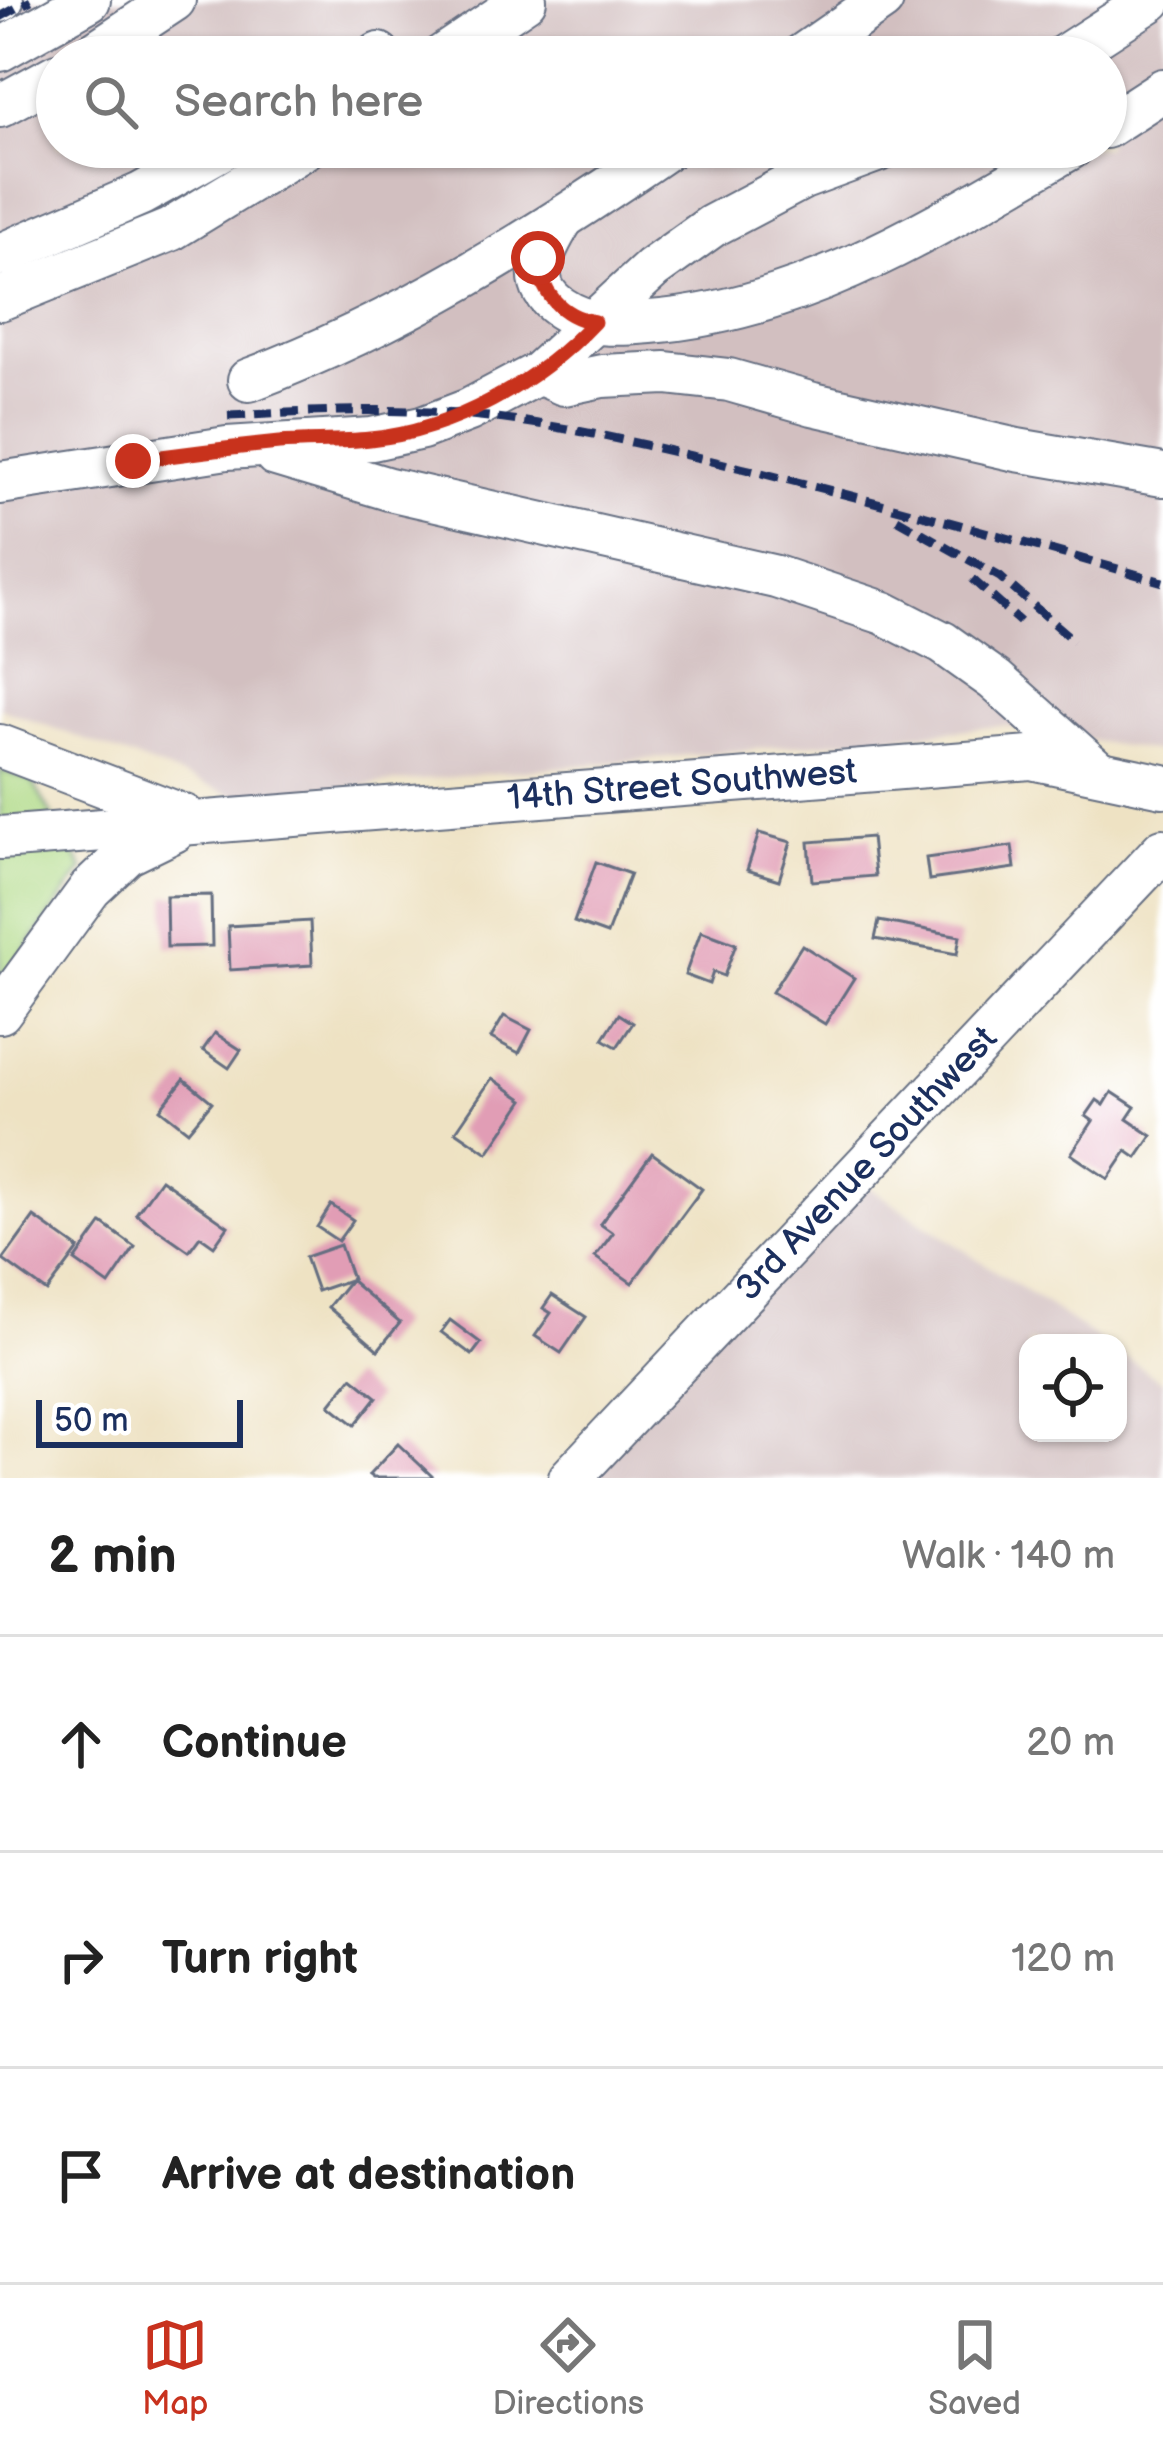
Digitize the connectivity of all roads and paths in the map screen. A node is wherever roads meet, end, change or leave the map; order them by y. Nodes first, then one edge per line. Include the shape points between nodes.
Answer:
1 (89, 0) edge
2 (174, 0) edge
3 (525, 0) edge
4 (882, 0) edge
5 (1150, 0) edge
6 (120, 36) edge
7 (472, 36) edge
8 (830, 36) edge
9 (1095, 36) edge
10 (0, 50) edge
11 (36, 86) edge
12 (1163, 90) edge
13 (0, 106) edge
14 (1127, 113) edge
15 (187, 168) edge
16 (272, 168) edge
17 (638, 168) edge
18 (830, 168) edge
19 (1035, 168) edge
20 (561, 220) junction
21 (0, 255) edge
22 (0, 299) edge
23 (594, 322) junction
24 (539, 373) junction
25 (249, 380) dead end
26 (227, 448) junction
27 (1163, 475) edge
28 (0, 483) edge
29 (0, 746) edge
30 (1100, 772) junction
31 (1163, 786) edge
32 (197, 820) junction
33 (0, 838) edge
34 (1163, 850) edge
35 (0, 1012) edge
36 (570, 1478) edge

1 - 10 street
2 - 6 street
3 - 7 street
4 - 8 street
5 - 9 street
11 - 13 street
12 - 14 street
15 - 21 street
16 - 22 street via 170,230
17 - 20 street
18 - 23 street via 712,226
19 - 23 street via 909,240 752,306 668,321
20 - 23 street via 538,258 540,281 554,303
20 - 25 street via 374,327
23 - 24 street
24 - 26 street via 422,428
24 - 27 street via 563,384 666,373 729,380 1017,451
26 - 28 street
26 - 30 street via 826,591 943,643
29 - 32 street
30 - 31 street, 14th Street Southwest
30 - 32 street, 14th Street Southwest via 1031,758
32 - 33 street, 14th Street Southwest
32 - 35 street via 127,854 90,889
34 - 36 street, 3rd Avenue Southwest

